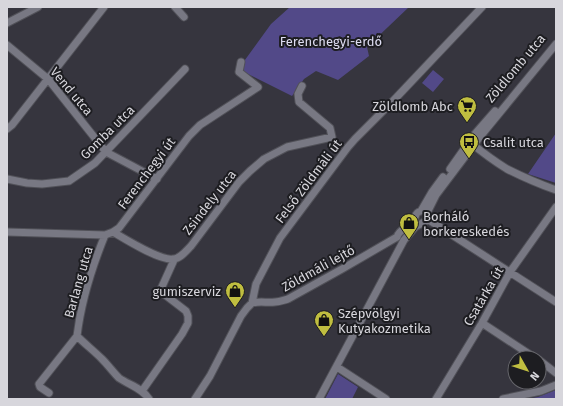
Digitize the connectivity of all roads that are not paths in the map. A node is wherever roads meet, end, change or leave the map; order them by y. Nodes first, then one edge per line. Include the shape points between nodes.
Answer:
1 (38, 7) edge
2 (104, 7) edge
3 (175, 7) edge
4 (482, 7) edge
5 (184, 17) dead end
6 (7, 24) edge
7 (556, 37) edge
8 (556, 44) edge
9 (7, 45) edge
10 (241, 62) dead end
11 (186, 69) dead end
12 (48, 78) junction
13 (302, 86) dead end
14 (7, 129) edge
15 (471, 144) junction
16 (106, 152) junction
17 (7, 179) edge
18 (157, 179) junction
19 (556, 190) edge
20 (556, 207) edge
21 (425, 216) junction
22 (7, 232) edge
23 (109, 233) junction
24 (400, 239) junction
25 (174, 260) junction
26 (510, 272) junction
27 (252, 302) junction
28 (556, 302) edge
29 (482, 323) junction
30 (77, 336) junction
31 (523, 350) edge
32 (547, 366) edge
33 (336, 367) junction
34 (556, 373) edge
35 (556, 385) edge
36 (142, 391) junction
37 (49, 393) dead end
38 (378, 397) edge
39 (149, 399) edge
40 (195, 399) edge
41 (319, 399) edge
42 (386, 399) edge
43 (436, 399) edge
44 (503, 399) edge

1 - 6 street
2 - 12 street
3 - 5 street
4 - 27 street, Felső Zöldmáli út via 351,143 280,238 256,284
7 - 15 street, Zöldlomb utca
8 - 15 street, Zöldlomb utca
9 - 12 street, Vend utca
10 - 18 street, Ferenchegyi út via 239,72 258,86 200,125
11 - 16 street, Gomba utca
12 - 14 street
12 - 16 street, Vend utca
13 - 25 street, Zsindely utca via 298,94 299,102 330,128 332,137 288,148 264,159 239,182 190,246
15 - 19 street via 506,168
15 - 21 street, Zöldlomb utca via 436,195
16 - 17 street, Gomba utca via 95,164 69,180 42,184
16 - 18 street, Vend utca
18 - 23 street, Ferenchegyi út via 119,228
20 - 26 street, Csatárka út
21 - 24 street
21 - 24 street via 416,214 413,221 399,233
21 - 26 street via 428,221
22 - 23 street
23 - 25 street
23 - 30 street, Barlang utca via 89,283
24 - 27 street, Zöldmáli lejtő via 391,241 288,299
24 - 33 street via 396,256
25 - 36 street, Zsindely utca via 160,290 186,311 188,323
26 - 28 street
26 - 29 street, Csatárka út
27 - 40 street, Felső Zöldmáli út via 241,316
29 - 31 street
29 - 43 street, Csatárka út
30 - 36 street, Barlang utca via 117,376
30 - 37 street via 39,384
32 - 34 street
33 - 38 street
33 - 41 street
35 - 44 street via 542,391
36 - 39 street, Barlang utca
38 - 42 street

